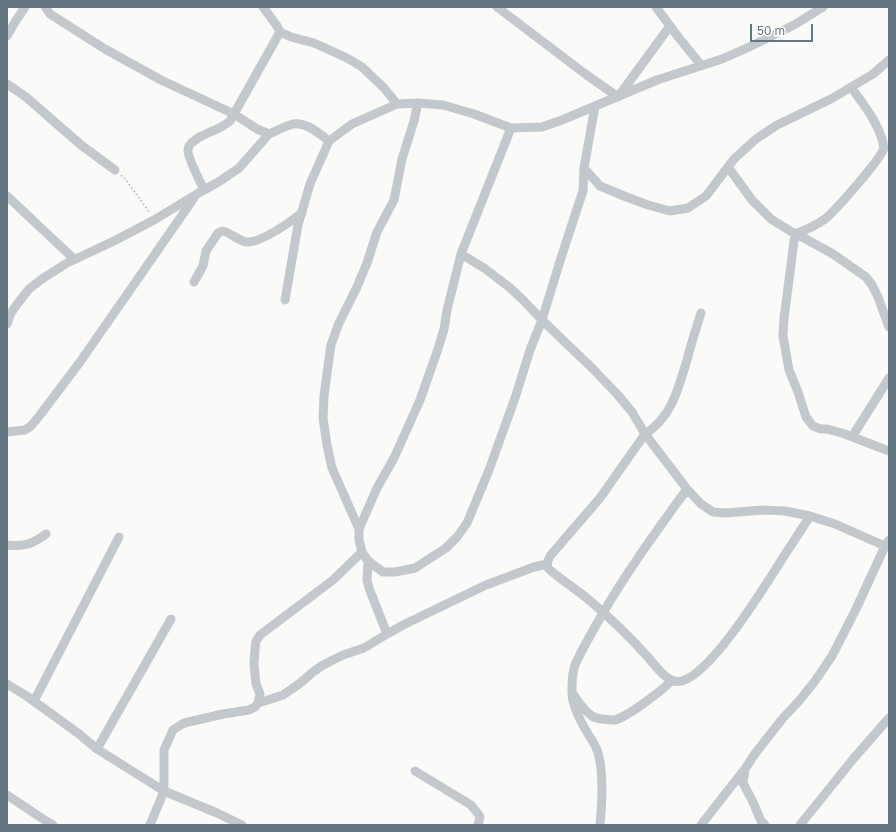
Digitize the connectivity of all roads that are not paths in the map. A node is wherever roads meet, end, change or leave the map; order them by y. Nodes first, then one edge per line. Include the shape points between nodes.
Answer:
1 (25, 7) edge
2 (45, 7) edge
3 (263, 7) edge
4 (497, 7) edge
5 (656, 7) edge
6 (823, 7) edge
7 (670, 26) junction
8 (280, 32) junction
9 (7, 36) edge
10 (889, 60) edge
11 (701, 65) junction
12 (7, 84) edge
13 (851, 87) junction
14 (618, 97) junction
15 (418, 103) junction
16 (397, 104) junction
17 (595, 106) junction
18 (234, 114) junction
19 (511, 128) junction
20 (269, 134) junction
21 (329, 141) junction
22 (728, 167) junction
23 (584, 168) junction
24 (115, 170) road end
25 (201, 192) junction
26 (7, 196) edge
27 (302, 213) junction
28 (795, 234) junction
29 (461, 254) junction
30 (74, 259) junction
31 (194, 282) dead end
32 (285, 300) dead end
33 (9, 310) edge
34 (701, 313) dead end
35 (542, 320) junction
36 (7, 324) edge
37 (889, 327) edge
38 (889, 378) edge
39 (7, 432) edge
40 (646, 434) junction
41 (852, 438) junction
42 (889, 452) edge
43 (687, 489) junction
44 (810, 516) junction
45 (359, 529) junction
46 (46, 534) dead end
47 (119, 537) dead end
48 (887, 543) edge
49 (7, 545) edge
50 (362, 552) junction
51 (368, 561) junction
52 (547, 564) junction
53 (603, 612) junction
54 (171, 619) dead end
55 (387, 634) junction
56 (671, 681) junction
57 (7, 684) edge
58 (572, 693) junction
59 (34, 701) junction
60 (258, 703) junction
61 (889, 718) edge
62 (96, 748) junction
63 (745, 769) junction
64 (415, 771) dead end
65 (164, 790) junction
66 (7, 795) edge
67 (53, 825) edge
68 (150, 825) edge
69 (242, 825) edge
70 (478, 825) edge
71 (600, 825) edge
72 (700, 825) edge
73 (765, 825) edge
74 (800, 825) edge

1 - 9 street
2 - 18 street via 50,14 105,49 161,80
3 - 8 street
4 - 14 street
5 - 7 street
6 - 11 street via 748,48
7 - 11 street
7 - 14 street
8 - 16 street via 331,50 357,64 384,88
8 - 18 street
10 - 13 street via 873,74
11 - 14 street
12 - 24 street
13 - 22 street via 777,125 756,139
13 - 28 street via 881,133 884,148 871,168 826,218 812,228
14 - 17 street
15 - 16 street
15 - 19 street via 443,105
15 - 45 street via 402,159 394,200 377,232 357,287 339,323 331,345 328,366 323,418 327,445 332,468
16 - 21 street via 352,124
17 - 19 street via 542,127
17 - 23 street
18 - 20 street
18 - 25 street via 225,125 189,146 187,151
19 - 29 street
20 - 21 street via 292,124 301,124
20 - 25 street via 239,168
21 - 27 street via 310,184
22 - 23 street via 706,196 688,208 670,211 600,186
22 - 28 street via 752,200 771,219
23 - 35 street via 583,191
25 - 30 street via 154,220
25 - 39 street via 40,415 25,430
26 - 30 street
27 - 31 street via 282,228 254,241 245,242 224,231 218,233 206,251 203,266
27 - 32 street
28 - 37 street via 833,254 866,277 878,297
28 - 41 street via 783,336 790,370 806,417 813,426
29 - 35 street via 498,278
29 - 45 street via 444,329 420,400
30 - 33 street via 29,289
33 - 36 street
34 - 40 street via 675,399 662,421
35 - 40 street via 617,394
35 - 51 street via 489,470 467,523 457,537 446,548 415,568 384,572
38 - 41 street
40 - 43 street
40 - 52 street via 600,498 550,556
41 - 42 street
43 - 44 street via 700,504 713,512 763,510
43 - 53 street via 648,542
44 - 48 street
44 - 56 street via 764,588 717,652 703,667 684,681
45 - 50 street
46 - 49 street via 26,545
47 - 59 street
48 - 63 street via 832,656
50 - 51 street
50 - 60 street via 333,580 260,634 254,649 256,684 260,694
51 - 55 street via 369,588
52 - 53 street via 548,568
52 - 55 street via 486,585
53 - 56 street
53 - 58 street via 574,666
54 - 62 street
55 - 60 street via 364,648 323,665 283,695
56 - 58 street via 649,700 615,720 594,717
57 - 59 street
58 - 71 street via 578,716 597,749 601,775
59 - 62 street
60 - 65 street via 249,710 184,723 173,730 164,750
61 - 74 street
62 - 65 street
63 - 72 street
63 - 73 street via 743,783
64 - 70 street via 471,805 479,815
65 - 68 street
65 - 69 street
66 - 67 street

